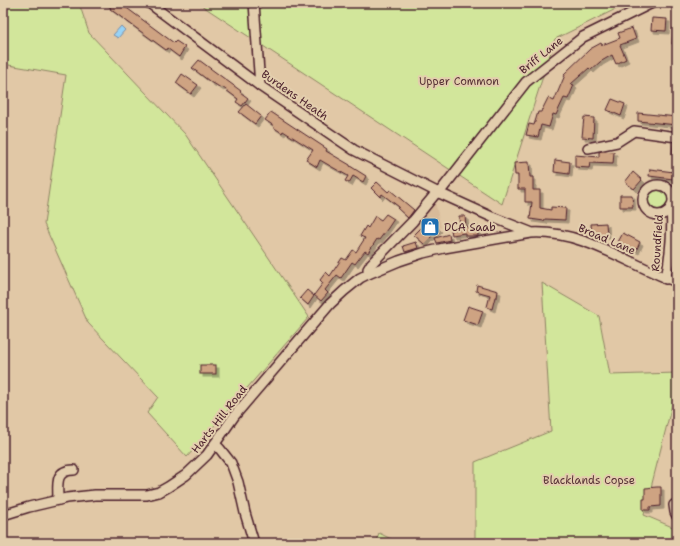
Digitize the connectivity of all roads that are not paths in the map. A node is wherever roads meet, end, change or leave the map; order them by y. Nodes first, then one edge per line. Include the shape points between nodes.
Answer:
1 (149, 3) edge
2 (254, 3) edge
3 (652, 3) edge
4 (260, 86) junction
5 (677, 137) edge
6 (588, 148) dead end
7 (438, 193) junction
8 (671, 208) dead end
9 (531, 233) junction
10 (368, 274) junction
11 (666, 279) junction
12 (677, 282) edge
13 (215, 444) junction
14 (74, 470) dead end
15 (58, 500) junction
16 (674, 505) dead end
17 (3, 516) edge
18 (677, 516) edge
19 (254, 543) edge

1 - 4 street, Burdens Heath
2 - 4 street
3 - 7 street, Briff Lane via 583,37 526,82
4 - 7 street, Burdens Heath via 354,150
5 - 6 street via 634,131 617,142
7 - 9 street, Broad Lane
7 - 10 street, Harts Hill Road via 371,264
8 - 11 street, Roundfield
9 - 10 street, Harts Hill Road via 444,248
9 - 11 street, Broad Lane via 553,234 595,245
10 - 13 street, Harts Hill Road via 352,284 330,304 235,415
11 - 12 street, Broad Lane
13 - 15 street, Harts Hill Road via 195,467 159,492 139,495 95,495
13 - 19 street via 231,463
14 - 15 street via 65,470 60,475
15 - 17 street, Harts Hill Road
16 - 18 street

